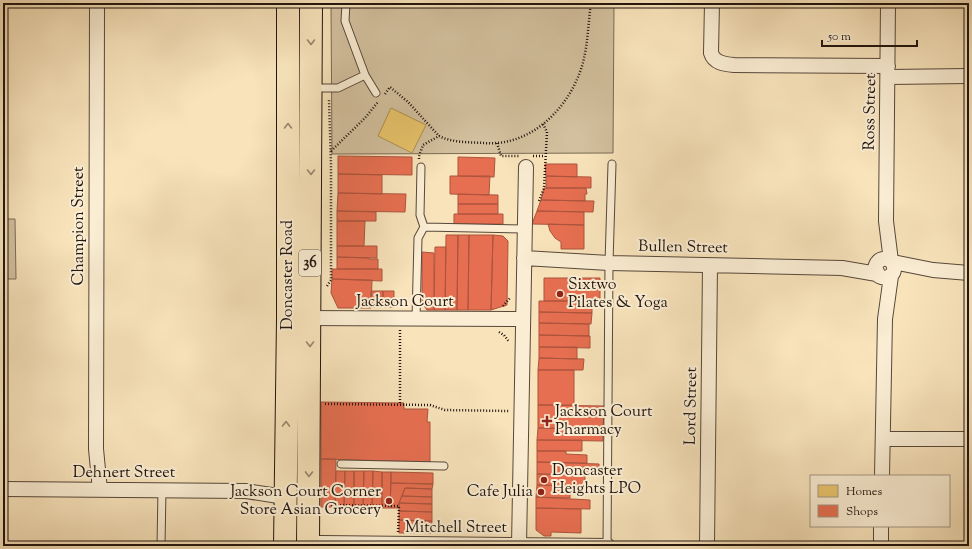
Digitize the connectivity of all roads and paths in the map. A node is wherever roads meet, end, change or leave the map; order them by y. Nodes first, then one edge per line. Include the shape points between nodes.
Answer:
1 (97, 3) edge
2 (288, 3) edge
3 (311, 3) edge
4 (346, 3) edge
5 (591, 3) edge
6 (712, 3) edge
7 (888, 3) edge
8 (888, 72) junction
9 (365, 76) junction
10 (969, 76) edge
11 (305, 88) junction
12 (376, 93) dead end
13 (440, 136) junction
14 (497, 143) junction
15 (331, 152) junction
16 (545, 156) dead end
17 (526, 160) junction
18 (612, 164) dead end
19 (421, 167) joint
20 (424, 227) junction
21 (524, 229) junction
22 (524, 258) junction
23 (610, 263) junction
24 (710, 266) junction
25 (885, 268) junction
26 (969, 273) edge
27 (325, 289) dead end
28 (310, 318) junction
29 (288, 319) junction
30 (400, 319) junction
31 (416, 319) junction
32 (493, 319) junction
33 (523, 319) junction
34 (522, 344) junction
35 (322, 404) dead end
36 (400, 404) junction
37 (521, 411) junction
38 (883, 439) junction
39 (969, 439) edge
40 (341, 464) dead end
41 (444, 466) dead end
42 (882, 475) edge
43 (3, 489) edge
44 (96, 490) junction
45 (162, 490) junction
46 (285, 494) junction
47 (322, 505) dead end
48 (881, 527) edge
49 (398, 534) dead end
50 (308, 540) edge
51 (519, 545) edge
52 (161, 546) edge
53 (285, 546) edge
54 (607, 546) edge
55 (707, 546) edge
56 (881, 546) edge

1 - 44 street, Champion Street via 96,449 92,469
2 - 11 main road, Doncaster Road / 36
3 -> 11 main road, Doncaster Road / 36
4 - 9 lane via 345,22
5 - 14 path via 584,56 569,94 555,113 529,134 508,142
6 - 8 street via 711,53 715,60 721,63
7 - 8 street, Ross Street
8 - 10 street
8 - 25 street, Ross Street
9 - 11 lane via 338,88
9 - 12 lane
11 - 15 path
11 -> 28 main road, Doncaster Road / 36
29 -> 11 main road, Doncaster Road / 36
13 - 14 path via 448,140
13 - 15 path via 390,87 365,118
13 - 19 path via 423,145 419,156
14 - 17 path via 501,156
15 - 27 path via 331,280
16 - 17 path
17 - 21 street
18 - 23 lane
19 - 20 lane via 420,215
20 - 21 lane
20 - 31 lane via 418,238
21 - 22 street
22 - 23 street, Bullen Street
22 - 33 street
23 - 24 street, Bullen Street
23 - 54 lane
24 - 25 street, Bullen Street
24 - 55 street, Lord Street
25 - 26 street, Bullen Street
25 - 38 street, Ross Street
28 - 29 street, Jackson Court
28 - 30 street, Jackson Court
28 -> 50 main road, Doncaster Road / 36
46 -> 29 main road, Doncaster Road / 36
30 - 31 street, Jackson Court
30 - 36 path
31 - 32 street, Jackson Court
32 - 33 street, Jackson Court
32 - 34 path via 492,329 504,335 510,345
33 - 34 street
34 - 37 street
35 - 36 path
36 - 37 path via 430,405 445,410
37 - 51 street
38 - 39 street
38 - 42 street, Ross Street
40 - 41 lane
43 - 44 street, Dehnert Street
44 - 45 street, Dehnert Street
45 - 46 street, Dehnert Street via 246,491 272,487 281,488
45 - 52 lane
46 - 50 street via 295,503
46 - 53 main road, Doncaster Road / 36
47 - 49 path via 399,506
48 - 56 street
50 - 51 street, Mitchell Street
51 - 54 street, Mitchell Street

